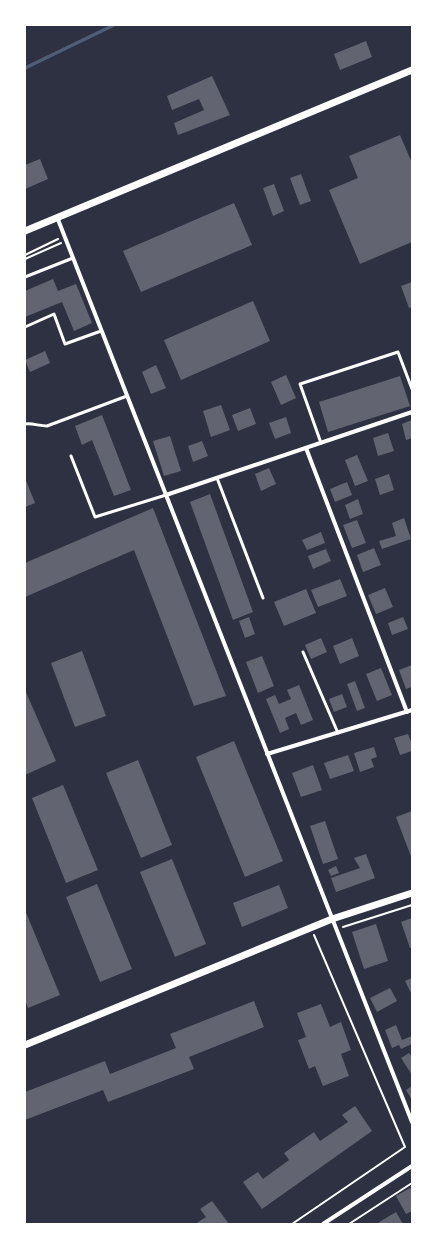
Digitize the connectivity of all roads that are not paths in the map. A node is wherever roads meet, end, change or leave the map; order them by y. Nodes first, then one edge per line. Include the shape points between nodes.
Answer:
1 (412, 70) edge
2 (57, 217) junction
3 (25, 230) edge
4 (73, 258) junction
5 (25, 278) edge
6 (25, 326) edge
7 (101, 330) junction
8 (412, 389) edge
9 (127, 396) junction
10 (412, 412) edge
11 (25, 424) edge
12 (321, 443) junction
13 (306, 448) junction
14 (71, 456) dead end
15 (217, 478) junction
16 (166, 495) junction
17 (263, 598) dead end
18 (303, 652) dead end
19 (412, 710) edge
20 (407, 712) junction
21 (338, 733) junction
22 (267, 754) junction
23 (412, 893) edge
24 (332, 919) junction
25 (25, 1045) edge
26 (412, 1122) edge
27 (412, 1166) edge
28 (323, 1224) edge

1 - 2 street
2 - 3 street
2 - 4 street
4 - 5 lane
4 - 7 street
6 - 7 lane via 54,314 65,344
7 - 9 street
8 - 12 lane via 398,352 300,384
9 - 11 lane via 47,426
9 - 16 street
10 - 12 street
12 - 13 street
13 - 15 street
13 - 20 street
14 - 16 lane via 95,517
15 - 16 street
15 - 17 lane
16 - 22 street
18 - 21 lane
19 - 20 street
20 - 21 street
21 - 22 street
22 - 24 street
23 - 24 street
24 - 25 street
24 - 26 street
27 - 28 street

